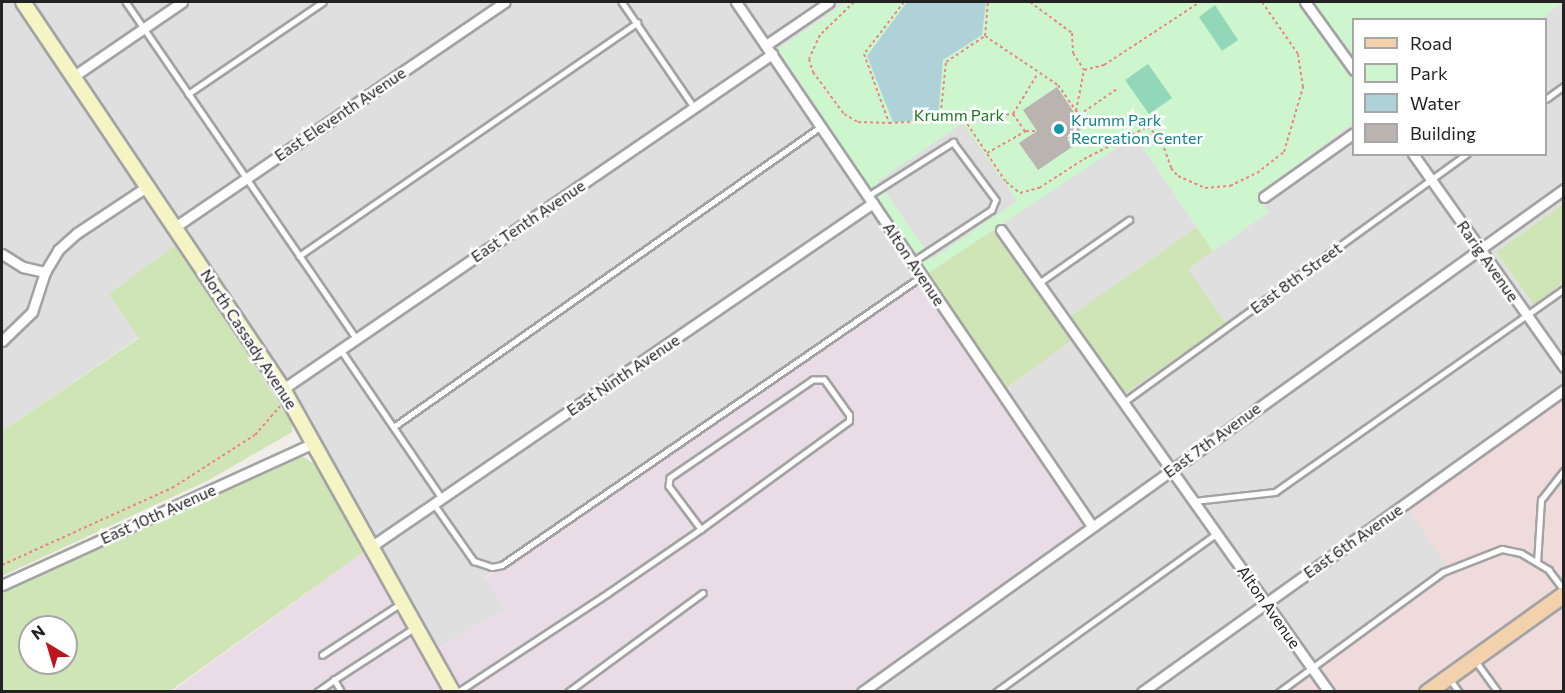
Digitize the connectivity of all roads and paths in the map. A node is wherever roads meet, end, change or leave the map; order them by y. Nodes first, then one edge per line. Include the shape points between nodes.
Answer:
1 (23, 2) edge
2 (126, 2) edge
3 (182, 2) edge
4 (322, 2) edge
5 (505, 2) edge
6 (622, 2) edge
7 (736, 2) edge
8 (829, 2) edge
9 (854, 2) edge
10 (904, 2) edge
11 (988, 2) edge
12 (1030, 2) edge
13 (1200, 2) edge
14 (1262, 2) edge
15 (1305, 2) edge
16 (637, 23) junction
17 (144, 28) junction
18 (985, 36) junction
19 (766, 45) junction
20 (772, 54) junction
21 (1352, 69) edge
22 (1084, 70) junction
23 (1038, 73) junction
24 (74, 76) junction
25 (1563, 86) edge
26 (1116, 89) dead end
27 (188, 94) junction
28 (1547, 98) edge
29 (694, 107) junction
30 (1077, 111) junction
31 (1012, 114) junction
32 (964, 119) junction
33 (940, 120) junction
34 (890, 123) junction
35 (821, 126) junction
36 (1026, 131) junction
37 (1037, 131) dead end
38 (1352, 134) edge
39 (987, 153) junction
40 (1414, 156) edge
41 (1464, 156) edge
42 (245, 179) junction
43 (1431, 180) junction
44 (148, 186) junction
45 (1563, 189) edge
46 (1264, 197) dead end
47 (870, 200) junction
48 (1129, 220) dead end
49 (175, 227) junction
50 (1001, 230) dead end
51 (1480, 249) junction
52 (2, 254) edge
53 (299, 256) junction
54 (913, 262) junction
55 (45, 272) junction
56 (922, 276) junction
57 (1039, 283) junction
58 (1563, 288) edge
59 (1527, 315) junction
60 (357, 339) junction
61 (2, 341) edge
62 (341, 350) junction
63 (1563, 367) edge
64 (284, 389) junction
65 (1563, 390) edge
66 (1124, 402) junction
67 (284, 404) dead end
68 (395, 426) junction
69 (314, 443) junction
70 (1173, 468) junction
71 (1563, 471) edge
72 (438, 501) junction
73 (1194, 501) junction
74 (1092, 526) junction
75 (700, 529) junction
76 (1217, 533) junction
77 (372, 546) junction
78 (1537, 563) junction
79 (2, 565) edge
80 (2, 585) edge
81 (1563, 592) edge
82 (703, 593) dead end
83 (403, 602) junction
84 (1266, 603) junction
85 (417, 627) junction
86 (322, 655) dead end
87 (1474, 658) junction
88 (1312, 667) junction
89 (1448, 676) junction
90 (334, 680) junction
91 (875, 682) junction
92 (317, 692) edge
93 (341, 692) edge
94 (452, 692) edge
95 (458, 692) edge
96 (568, 692) edge
97 (862, 692) edge
98 (882, 692) edge
99 (996, 692) edge
100 (1142, 692) edge
101 (1279, 692) edge
102 (1329, 692) edge
103 (1427, 692) edge
104 (1459, 692) edge
105 (1498, 692) edge

1 - 24 main road, North Cassady Avenue
2 - 17 lane
3 - 17 street
4 - 27 lane
5 - 42 street, East Eleventh Avenue
6 - 16 lane
7 - 19 street, Alton Avenue
8 - 19 street
9 - 34 path via 820,35 809,59 813,72 844,114 858,122
10 - 34 path via 864,54
11 - 18 path
12 - 22 path via 1072,33 1073,53
13 - 22 path via 1104,65
14 - 39 path via 1298,54 1303,87 1284,152 1257,173 1217,189 1190,183 1171,168 1160,137 1147,127 1029,193 1012,189
15 - 21 street
16 - 29 lane
16 - 53 lane
17 - 24 street
17 - 27 lane
18 - 23 path
18 - 33 path via 946,62
19 - 20 street, Alton Avenue
20 - 29 street, East Tenth Avenue
20 - 35 street, Alton Avenue
22 - 30 path
23 - 30 path via 1058,85
23 - 31 path
24 - 44 main road, North Cassady Avenue
25 - 28 lane
26 - 30 path via 1079,115
27 - 42 lane
29 - 60 street, East Tenth Avenue
31 - 32 path
31 - 36 path
32 - 33 path
32 - 39 path
33 - 34 path
35 - 47 street, Alton Avenue
35 - 68 lane
36 - 37 path
36 - 39 path
38 - 46 street
40 - 43 street, Rarig Avenue
41 - 43 lane, East 8th Street
42 - 49 street, East Eleventh Avenue
42 - 53 lane
43 - 51 street, Rarig Avenue
43 - 66 lane, East 8th Street
44 - 49 main road, North Cassady Avenue
44 - 55 street via 77,232 58,250
45 - 51 street, East 7th Avenue
47 - 54 street, Alton Avenue
47 - 54 lane via 953,142 996,200 992,210
47 - 72 street, East Ninth Avenue
48 - 57 lane
49 - 64 main road, North Cassady Avenue
50 - 57 street, Alton Avenue
51 - 59 street, Rarig Avenue
51 - 70 street, East 7th Avenue
52 - 55 street via 23,267
53 - 60 lane
54 - 56 street, Alton Avenue
55 - 61 street via 32,312
56 - 72 lane via 502,564 484,566 471,559
56 - 74 street, Alton Avenue
57 - 66 street, Alton Avenue
58 - 59 lane
59 - 63 street, Rarig Avenue
59 - 73 lane via 1275,492
60 - 62 street, East Tenth Avenue
62 - 64 street, East Tenth Avenue
62 - 68 lane
64 - 69 main road, North Cassady Avenue
65 - 84 street, East 6th Avenue
66 - 70 street, Alton Avenue
67 - 79 path via 255,435 172,488
68 - 72 lane
69 - 77 main road, North Cassady Avenue
69 - 80 street, East 10th Avenue
70 - 73 street, Alton Avenue
70 - 74 street, East 7th Avenue
71 - 78 lane via 1541,500
72 - 77 street, East Ninth Avenue
73 - 76 street, Alton Avenue
74 - 91 street, East 7th Avenue
75 - 75 lane via 849,421 849,415 824,380 813,380 670,478 669,486
75 - 95 lane
76 - 84 street, Alton Avenue
76 - 99 lane
77 - 83 main road, North Cassady Avenue
78 - 81 lane via 1549,570
78 - 88 lane via 1521,553 1502,549 1443,572
81 - 87 main road
82 - 96 lane
83 - 85 main road, North Cassady Avenue
83 - 86 lane
84 - 88 street, Alton Avenue
84 - 100 street, East 6th Avenue
85 - 90 lane
85 - 94 main road, North Cassady Avenue
87 - 89 main road
87 - 105 lane
88 - 101 lane
88 - 102 street, Alton Avenue
89 - 103 main road
89 - 104 lane
90 - 92 lane
90 - 93 lane
91 - 97 street, East 7th Avenue
91 - 98 street

